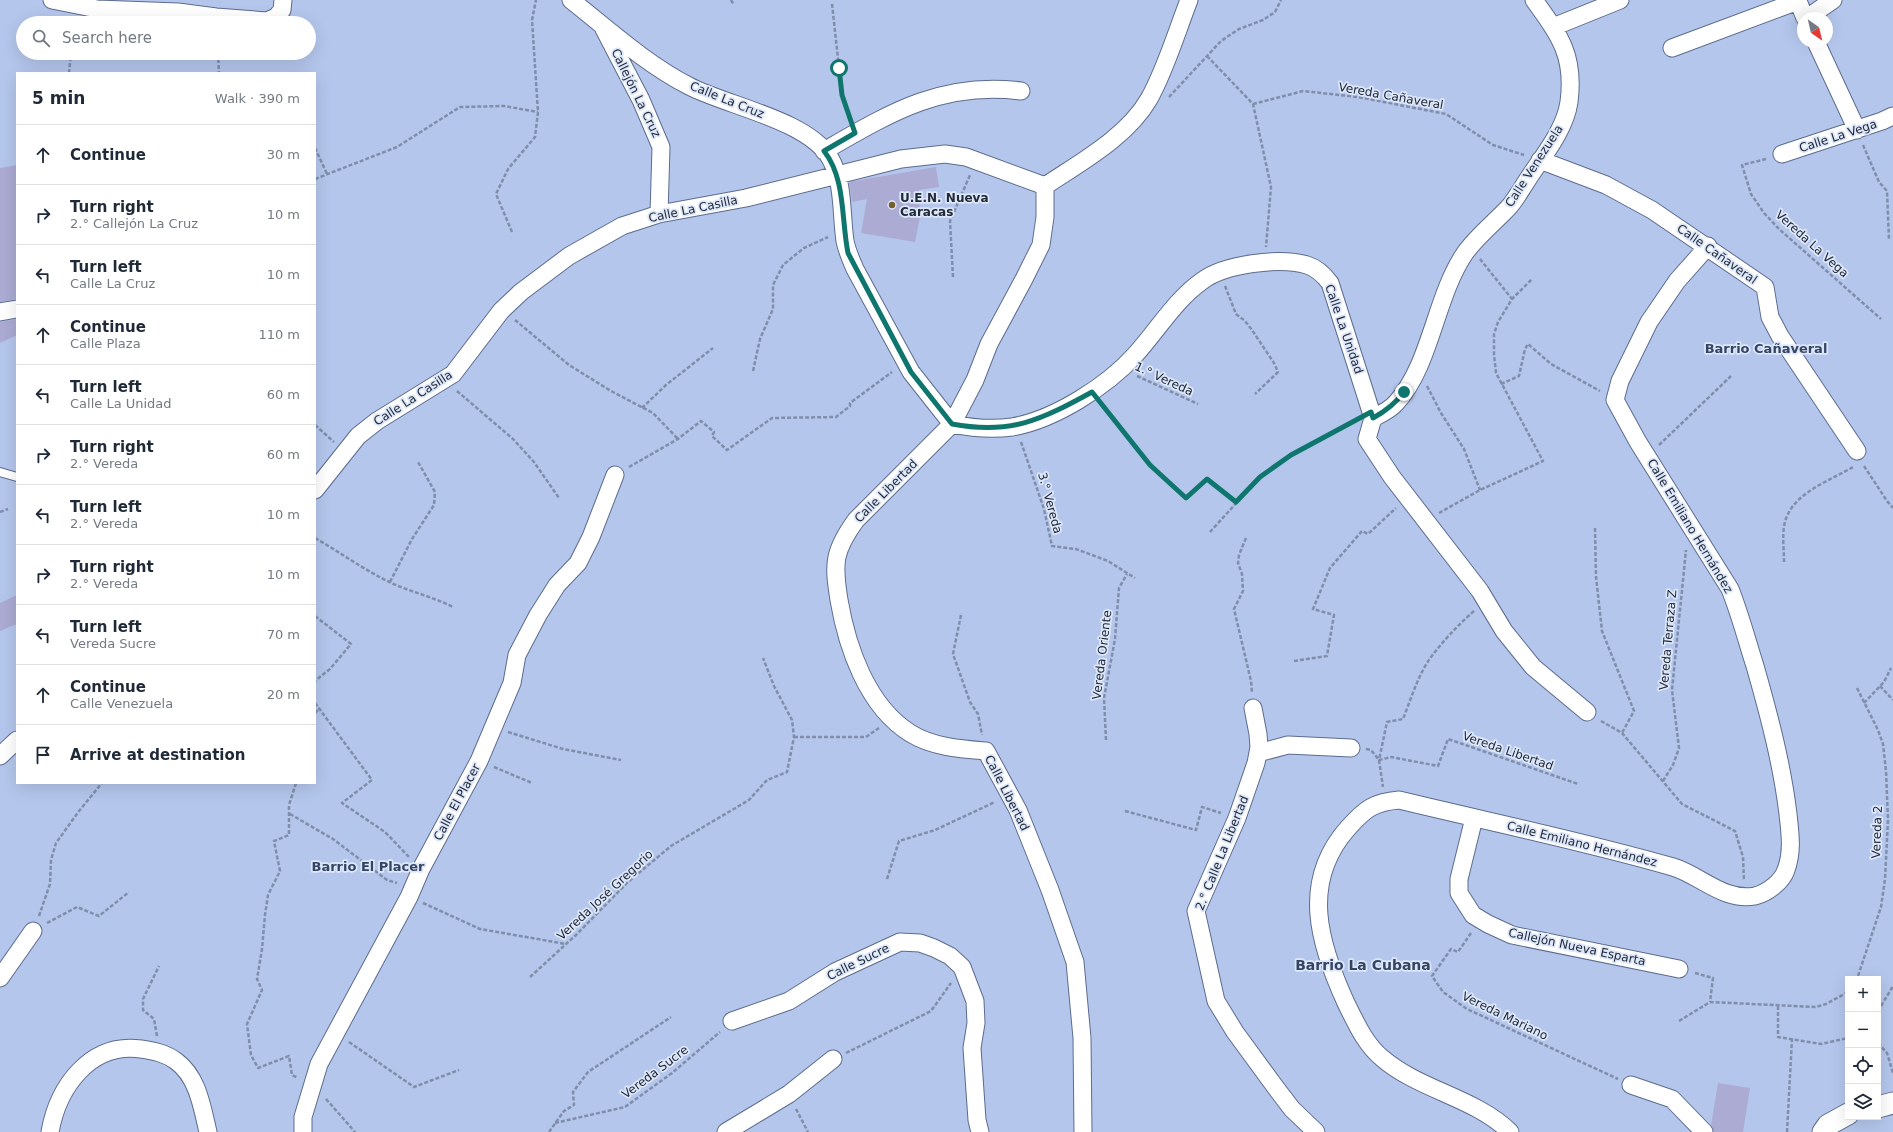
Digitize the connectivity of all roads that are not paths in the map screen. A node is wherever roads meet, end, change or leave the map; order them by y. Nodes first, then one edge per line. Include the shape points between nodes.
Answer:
1 (52, 0) edge
2 (283, 0) edge
3 (571, 0) edge
4 (1189, 0) edge
5 (1534, 0) edge
6 (1620, 0) edge
7 (1833, 0) edge
8 (1803, 12) edge
9 (1815, 12) edge
10 (208, 16) edge
11 (277, 16) edge
12 (601, 24) junction
13 (1553, 27) junction
14 (1672, 48) dead end
15 (1819, 48) edge
16 (1021, 91) dead end
17 (1893, 116) edge
18 (1857, 130) junction
19 (824, 151) junction
20 (1782, 154) road end
21 (1540, 160) junction
22 (836, 174) junction
23 (1045, 186) junction
24 (659, 214) junction
25 (1708, 246) junction
26 (16, 309) edge
27 (0, 312) edge
28 (1372, 415) junction
29 (952, 424) junction
30 (1859, 456) road end
31 (0, 472) edge
32 (615, 475) road end
33 (16, 477) edge
34 (316, 489) edge
35 (1253, 708) road end
36 (1587, 712) road end
37 (16, 741) edge
38 (1351, 748) road end
39 (1258, 753) junction
40 (0, 756) edge
41 (1474, 818) junction
42 (33, 931) road end
43 (1679, 969) road end
44 (0, 978) edge
45 (732, 1021) road end
46 (833, 1059) road end
47 (1631, 1085) road end
48 (1893, 1103) edge
49 (1881, 1106) edge
50 (1845, 1116) edge
51 (50, 1132) edge
52 (208, 1132) edge
53 (303, 1132) edge
54 (726, 1132) edge
55 (980, 1132) edge
56 (1083, 1132) edge
57 (1316, 1132) edge
58 (1510, 1132) edge
59 (1704, 1132) edge
60 (1823, 1132) edge

1 - 10 street via 98,9 178,12
2 - 11 street via 282,10
3 - 12 street, Calle La Cruz
4 - 23 street via 1152,92 1140,112 1114,138
5 - 13 street, Calle Venezuela
6 - 13 street
7 - 9 street
8 - 14 street via 1798,1
12 - 19 street, Calle La Cruz via 690,87 808,135
12 - 24 street, Callejón La Cruz via 641,100 661,146
13 - 21 street, Calle Venezuela via 1566,51 1570,75 1569,103 1562,125
15 - 18 street
16 - 19 street via 984,88 947,93 907,107
17 - 18 street, Calle La Vega
18 - 20 street, Calle La Vega
19 - 22 street, Calle La Cruz via 830,158
21 - 25 street, Calle Cañaveral via 1606,185 1652,210
21 - 28 street, Calle Venezuela via 1511,205 1471,247 1453,275 1417,368 1395,404
22 - 23 street, Calle La Casilla via 901,159 945,154 966,157
22 - 24 street, Calle La Casilla via 746,198
22 - 29 street, Calle La Cruz via 848,253 855,269 905,362
23 - 29 street, Calle Libertad via 1045,217 1041,245 989,344 975,380
24 - 34 street, Calle La Casilla via 622,226 569,256 521,292 503,309 453,374 377,421 358,436
25 - 30 street, Calle Cañaveral via 1765,288 1770,317 1780,336
25 - 41 street, Calle Emiliano Hernández via 1677,281 1648,322 1620,381 1615,400 1647,457 1730,589 1737,606 1765,701 1785,786 1791,842 1786,872 1766,892 1754,896 1738,896 1715,888 1681,870 1621,851
26 - 27 street
28 - 29 street, Calle La Unidad via 1330,283 1308,265 1289,261 1221,270 1202,280 1122,369 1092,392 1036,421 1013,427 976,428
28 - 36 street via 1367,439 1486,600 1504,631 1533,667
29 - 56 street, Calle Libertad via 856,520 843,538 837,558 836,582 843,621 860,671 892,718 910,733 934,743 986,751 1018,810 1075,962 1082,1038
31 - 33 lane
32 - 53 street, Calle El Placer via 578,563 557,585 517,655 512,683 479,760 319,1064 303,1117
35 - 39 street, 2.° Calle La Libertad via 1258,734
37 - 40 street
38 - 39 street via 1288,745
39 - 57 street, 2.° Calle La Libertad via 1237,818 1196,911 1216,1001 1280,1094
41 - 43 street, Callejón Nueva Esparta via 1459,879 1460,893 1473,915 1512,935
41 - 58 street, Calle Emiliano Hernández via 1399,800 1385,801 1368,808 1337,840 1322,874 1318,908 1320,933 1339,987 1359,1029 1382,1059 1454,1099 1488,1114
42 - 44 street
45 - 55 street, Calle Sucre via 789,1001 835,972 900,942 920,943 934,948 950,956 962,967 975,1001 976,1023 972,1048
46 - 54 street via 789,1094
47 - 59 street via 1672,1099
48 - 49 street
50 - 60 street via 1828,1125
51 - 52 street via 52,1119 63,1091 78,1071 92,1059 115,1050 136,1049 160,1052 176,1062 189,1076 200,1099

